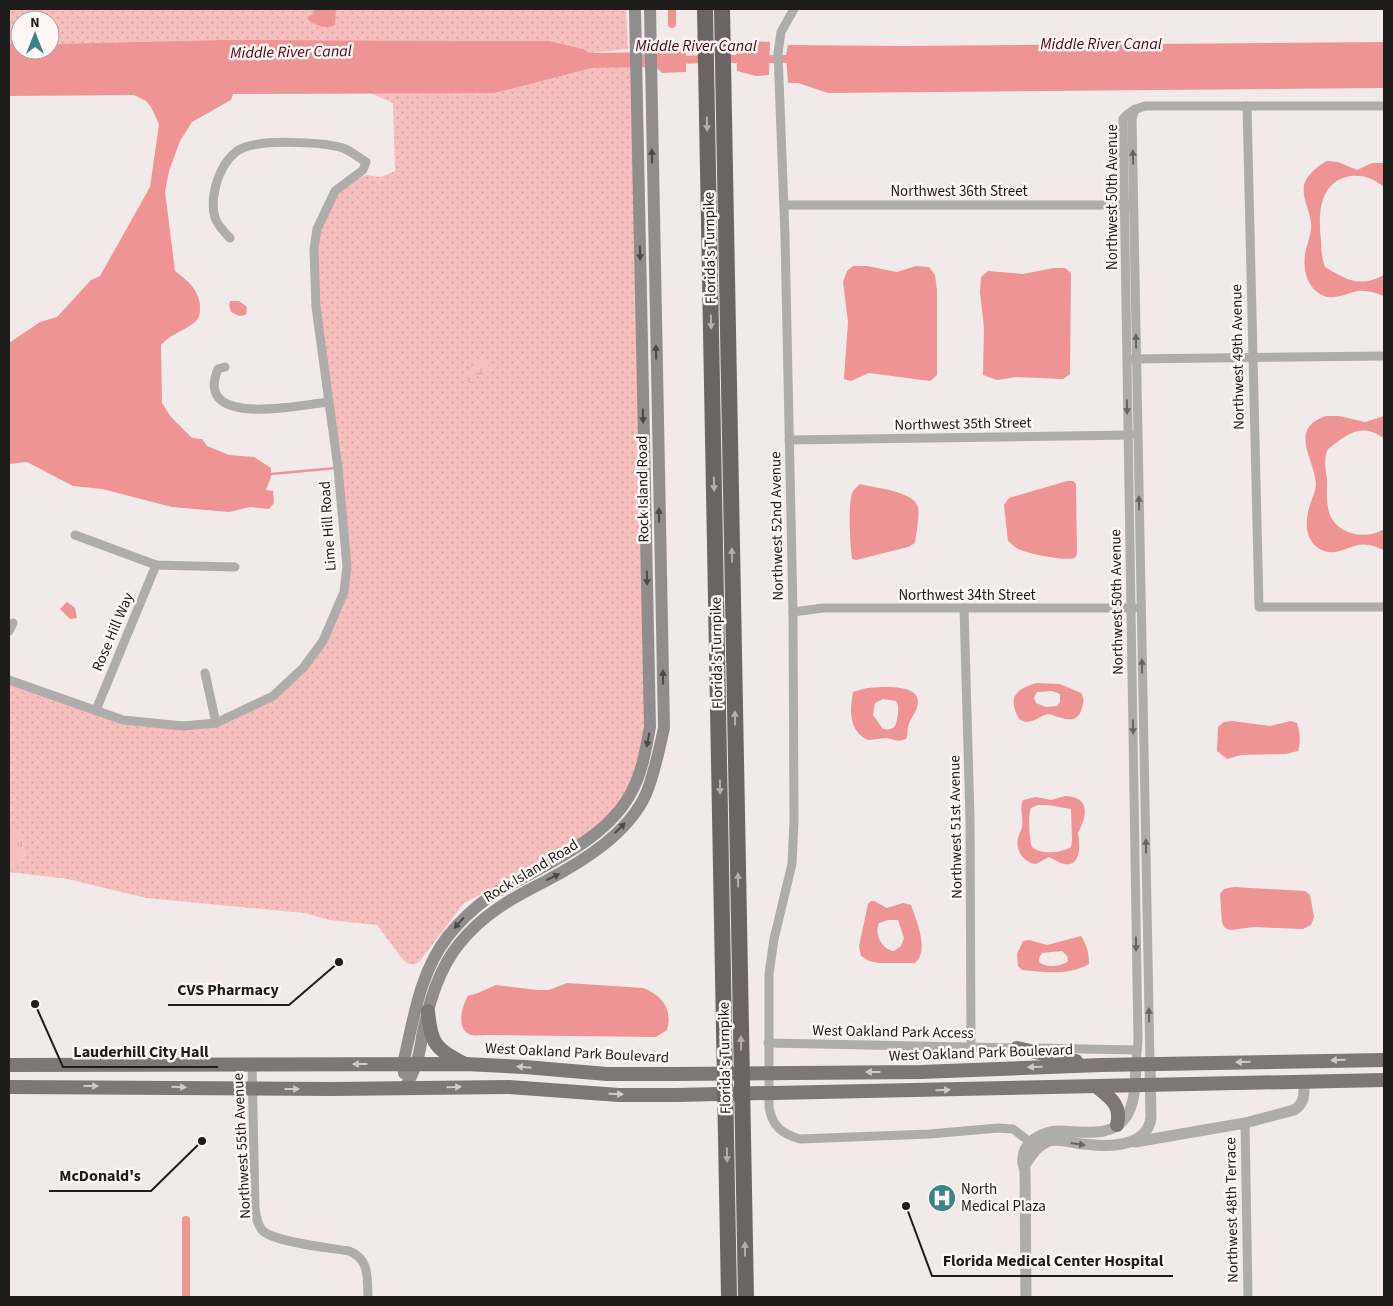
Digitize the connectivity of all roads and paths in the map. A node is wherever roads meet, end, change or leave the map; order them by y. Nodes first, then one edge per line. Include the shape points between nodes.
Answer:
1 (635, 9) edge
2 (650, 9) edge
3 (705, 9) edge
4 (722, 9) edge
5 (794, 9) edge
6 (1247, 106) junction
7 (1384, 106) edge
8 (784, 204) junction
9 (1129, 205) junction
10 (230, 238) dead end
11 (1384, 356) edge
12 (1252, 357) junction
13 (1137, 358) junction
14 (1126, 359) junction
15 (225, 367) dead end
16 (328, 402) junction
17 (1128, 435) junction
18 (1138, 435) junction
19 (789, 440) junction
20 (75, 535) dead end
21 (156, 565) junction
22 (234, 567) dead end
23 (1384, 607) edge
24 (964, 608) junction
25 (1131, 608) junction
26 (1141, 608) junction
27 (793, 612) junction
28 (205, 673) dead end
29 (9, 680) edge
30 (1132, 684) junction
31 (1142, 684) junction
32 (96, 710) junction
33 (216, 723) junction
34 (1133, 758) junction
35 (1144, 758) junction
36 (1146, 827) junction
37 (1134, 828) junction
38 (1136, 895) junction
39 (1147, 895) junction
40 (428, 1011) junction
41 (768, 1043) junction
42 (971, 1047) junction
43 (1017, 1048) junction
44 (1137, 1050) junction
45 (1384, 1060) edge
46 (252, 1064) junction
47 (410, 1064) junction
48 (465, 1064) junction
49 (1143, 1064) junction
50 (9, 1065) edge
51 (1101, 1065) junction
52 (1384, 1080) edge
53 (1304, 1083) junction
54 (1134, 1086) junction
55 (1150, 1086) junction
56 (9, 1087) edge
57 (1097, 1087) junction
58 (253, 1088) junction
59 (405, 1088) junction
60 (1245, 1123) junction
61 (1117, 1126) junction
62 (1030, 1142) junction
63 (1127, 1143) junction
64 (1024, 1167) junction
65 (368, 1297) edge
66 (730, 1297) edge
67 (746, 1297) edge
68 (1026, 1297) edge
69 (1248, 1297) edge

1 -> 47 main road, Rock Island Road via 650,726 643,762 633,789 604,825 562,857 489,897 449,936 433,959 414,1009
40 -> 2 main road, Rock Island Road via 444,968 477,924 498,907 600,848 631,818 645,795 656,766 664,728
3 -> 66 highway, Florida's Turnpike
67 -> 4 highway, Florida's Turnpike
5 - 8 street, Northwest 52nd Avenue via 778,42
6 - 7 street
6 - 9 street, Northwest 50th Avenue via 1145,106 1135,109
6 - 12 street, Northwest 49th Avenue
8 - 9 street, Northwest 36th Street
8 - 19 street, Northwest 52nd Avenue
13 -> 9 street, Northwest 50th Avenue
9 - 14 street, Northwest 50th Avenue
10 - 16 street, Lime Hill Road via 218,226 212,206 217,177 237,151 252,144 322,144 345,149 366,162 363,170 335,191 317,229 314,249 316,307
11 - 12 street
12 - 13 street
12 - 23 street, Northwest 49th Avenue via 1259,607
13 - 14 street
13 - 18 street, Northwest 50th Avenue
14 -> 17 street, Northwest 50th Avenue
15 - 16 street via 218,369 213,381 214,392 222,402 240,408 274,409
16 - 33 street, Lime Hill Road via 343,518 347,566 344,592 323,641 303,668 273,696
17 - 18 street, Northwest 35th Street
17 - 19 street, Northwest 35th Street
17 - 25 street, Northwest 50th Avenue
26 -> 18 street, Northwest 50th Avenue
19 - 27 street, Northwest 52nd Avenue
20 - 21 street
21 - 22 street
21 - 32 street, Rose Hill Way
24 - 25 street, Northwest 34th Street
24 - 27 street, Northwest 34th Street via 823,608
24 - 42 street, Northwest 51st Avenue via 970,818
25 - 26 street, Northwest 34th Street
25 - 30 street, Northwest 50th Avenue
31 -> 26 street, Northwest 50th Avenue
27 - 41 street, Northwest 52nd Avenue via 792,864 769,974
28 - 33 street
29 - 32 street, Lime Hill Road
30 - 31 street
30 -> 34 street, Northwest 50th Avenue
31 - 35 street, Northwest 50th Avenue
32 - 33 street, Lime Hill Road via 123,720 156,724
34 - 35 street
34 - 37 street, Northwest 50th Avenue
35 - 36 street, Northwest 50th Avenue
36 - 37 street
39 -> 36 street, Northwest 50th Avenue
37 - 38 street, Northwest 50th Avenue
38 - 39 street
38 -> 44 street, Northwest 50th Avenue
49 -> 39 street, Northwest 50th Avenue
40 - 47 main road, Rock Island Road
40 - 48 main road via 431,1035 440,1050
41 - 42 street, West Oakland Park Access
41 - 62 street, Northwest 52nd Avenue via 770,1116 788,1136 800,1139 998,1128 1013,1129
42 - 43 street, West Oakland Park Access
43 - 44 street, West Oakland Park Access
43 - 51 main road
44 - 49 street, Northwest 50th Avenue
45 -> 49 main road, West Oakland Park Boulevard
47 -> 46 main road, West Oakland Park Boulevard
46 - 50 main road, West Oakland Park Boulevard
46 - 58 street, Northwest 55th Avenue
47 - 48 main road, West Oakland Park Boulevard
47 - 59 main road, Rock Island Road
51 -> 48 main road, West Oakland Park Boulevard via 921,1072 607,1074
49 - 51 main road, West Oakland Park Boulevard
49 - 54 street
49 - 55 street
52 - 53 main road
53 - 55 main road
53 - 60 street via 1300,1106
54 - 55 main road
54 - 57 main road
54 - 61 street via 1133,1101
55 - 63 street via 1151,1118 1147,1131
56 -> 58 main road
59 -> 57 main road via 509,1087 600,1094 675,1095
57 - 61 main road via 1116,1104 1119,1114
58 -> 59 main road
58 - 65 street, Northwest 55th Avenue via 258,1223 263,1232 279,1239 356,1254 367,1269
60 - 63 street
60 - 69 street, Northwest 48th Terrace
61 - 62 street via 1090,1133 1049,1132
62 - 64 street via 1022,1160
64 -> 63 street via 1034,1151 1051,1140 1085,1145
64 - 68 street

